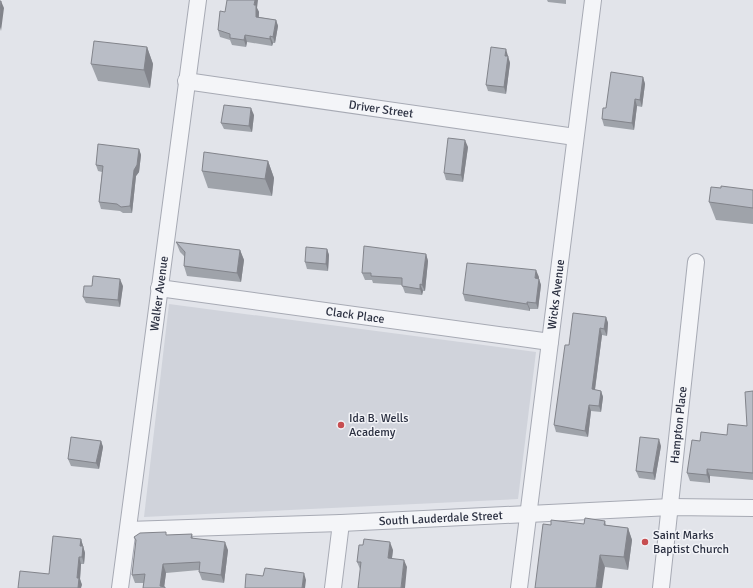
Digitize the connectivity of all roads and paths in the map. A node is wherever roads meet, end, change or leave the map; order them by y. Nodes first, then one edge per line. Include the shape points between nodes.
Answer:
1 (198, 0) edge
2 (593, 0) edge
3 (186, 81) junction
4 (575, 137) junction
5 (696, 262) dead end
6 (159, 288) junction
7 (550, 342) junction
8 (671, 507) junction
9 (753, 508) edge
10 (529, 513) junction
11 (341, 523) junction
12 (128, 530) junction
13 (120, 588) edge
14 (333, 588) edge
15 (519, 588) edge
16 (661, 588) edge

1 - 3 street, Walker Avenue
2 - 4 street, Wicks Avenue
3 - 4 street, Driver Street
3 - 6 street, Walker Avenue
4 - 7 street, Wicks Avenue
5 - 8 street, Hampton Place
6 - 7 street, Clack Place
6 - 12 street, Walker Avenue
7 - 10 street, Wicks Avenue
8 - 9 street, South Lauderdale Street
8 - 10 street, South Lauderdale Street
8 - 16 street, Hampton Place
10 - 11 street, South Lauderdale Street
10 - 15 street, Wicks Avenue
11 - 12 street, South Lauderdale Street
11 - 14 street
12 - 13 street, Walker Avenue

